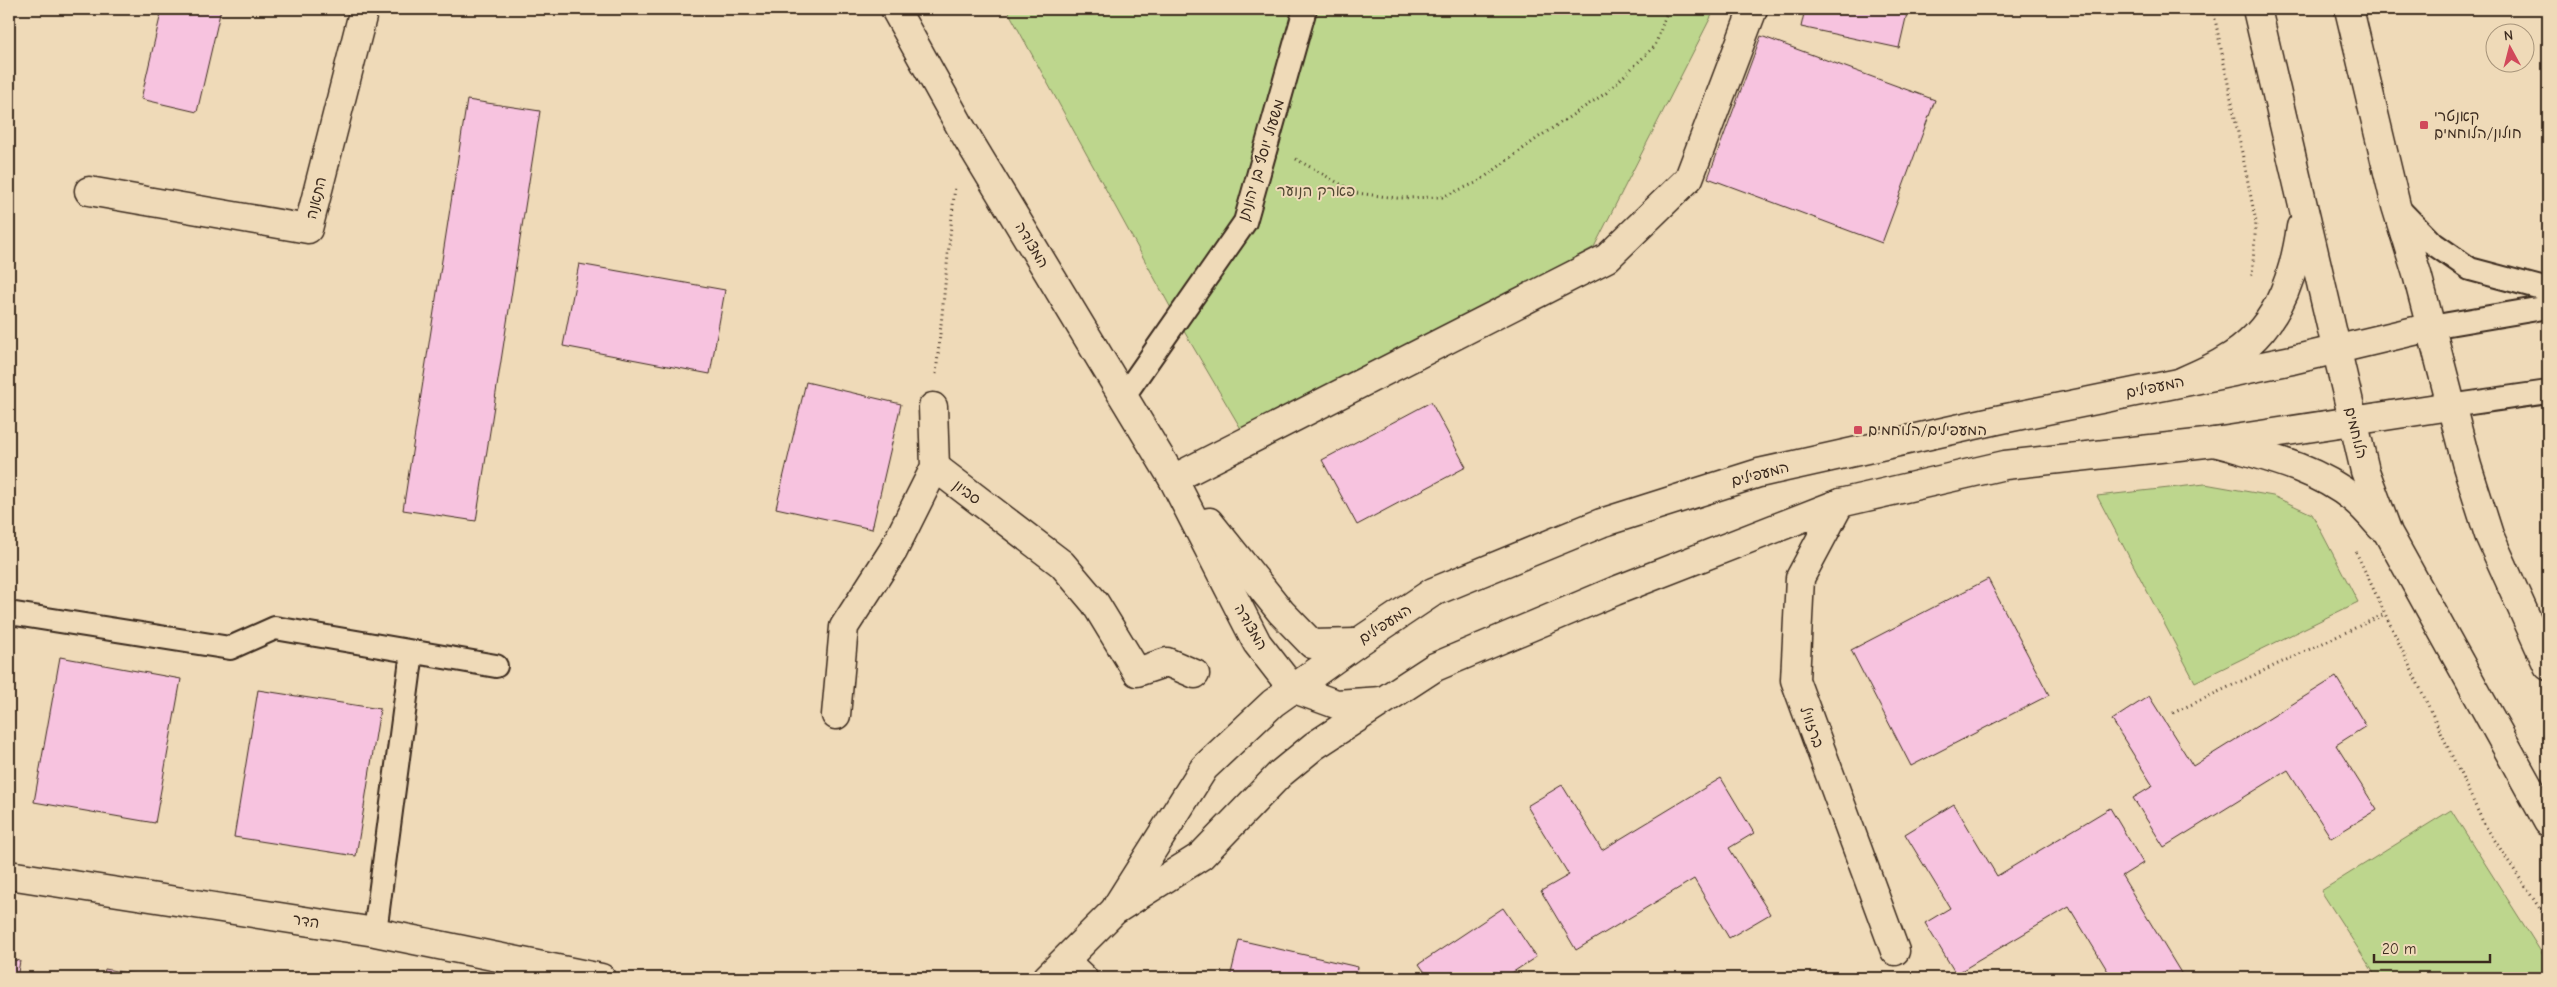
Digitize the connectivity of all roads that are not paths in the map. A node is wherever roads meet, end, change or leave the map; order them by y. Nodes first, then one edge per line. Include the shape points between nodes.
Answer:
1 (364, 9) edge
2 (895, 9) edge
3 (1305, 9) edge
4 (1753, 9) edge
5 (2257, 9) edge
6 (2349, 9) edge
7 (89, 191) dead end
8 (2396, 206) junction
9 (2303, 208) junction
10 (2548, 290) edge
11 (2548, 307) edge
12 (2431, 327) junction
13 (2335, 349) junction
14 (2183, 381) junction
15 (2548, 392) edge
16 (1123, 397) junction
17 (2450, 406) junction
18 (933, 407) road end
19 (2353, 422) junction
20 (2215, 442) junction
21 (935, 467) junction
22 (1173, 478) junction
23 (1840, 503) junction
24 (2388, 533) junction
25 (9, 613) edge
26 (1356, 642) junction
27 (412, 652) junction
28 (496, 666) dead end
29 (2548, 666) edge
30 (1195, 674) dead end
31 (1292, 688) junction
32 (1383, 701) junction
33 (836, 715) dead end
34 (2548, 822) edge
35 (9, 875) edge
36 (1114, 912) junction
37 (375, 932) junction
38 (1895, 951) dead end
39 (1065, 972) edge
40 (601, 978) edge

1 - 7 street, התאנה via 308,229
2 - 16 street, המצודה via 966,135
3 - 16 lane, משעול יוסף בן יהונתן via 1244,222
4 - 22 street via 1689,178 1607,258
5 - 9 street, הלוחמים
6 - 8 street
8 - 10 lane via 2430,242 2470,269
8 - 12 street
9 - 13 street, הלוחמים
9 - 14 street via 2296,261 2276,312 2249,343 2225,361
11 - 12 lane, המעפילים
12 - 13 street, המעפילים
12 - 17 street
13 - 14 street, המעפילים
13 - 19 street, הלוחמים
14 - 26 street, המעפילים via 1750,476 1602,523 1433,592
15 - 17 lane, המעפילים
16 - 22 street, המצודה
17 - 19 street, המעפילים
17 - 29 street via 2489,535
18 - 21 street
19 - 20 street, המעפילים
19 - 24 street, הלוחמים via 2365,471
20 - 23 street, המעפילים via 2005,465
20 - 24 street via 2320,476 2355,499
21 - 30 street, סביון via 1062,564 1095,603 1136,672 1167,662
21 - 33 street via 893,551 844,627
22 - 26 street, המצודה via 1281,612 1312,644
22 - 31 street, המצודה via 1257,643
23 - 32 street, המעפילים via 1615,591 1435,667
23 - 38 street, ברזוויל via 1800,578 1794,680
24 - 34 street, הלוחמים
25 - 27 lane via 230,648 275,628
26 - 31 street, המעפילים
27 - 28 lane
27 - 37 lane
31 - 32 street via 1336,704
31 - 36 street, המעפילים via 1204,768
32 - 36 street, המעפילים via 1314,746 1280,774 1201,856
35 - 37 street, הדר
36 - 39 street, המעפילים
37 - 40 street, הדר

